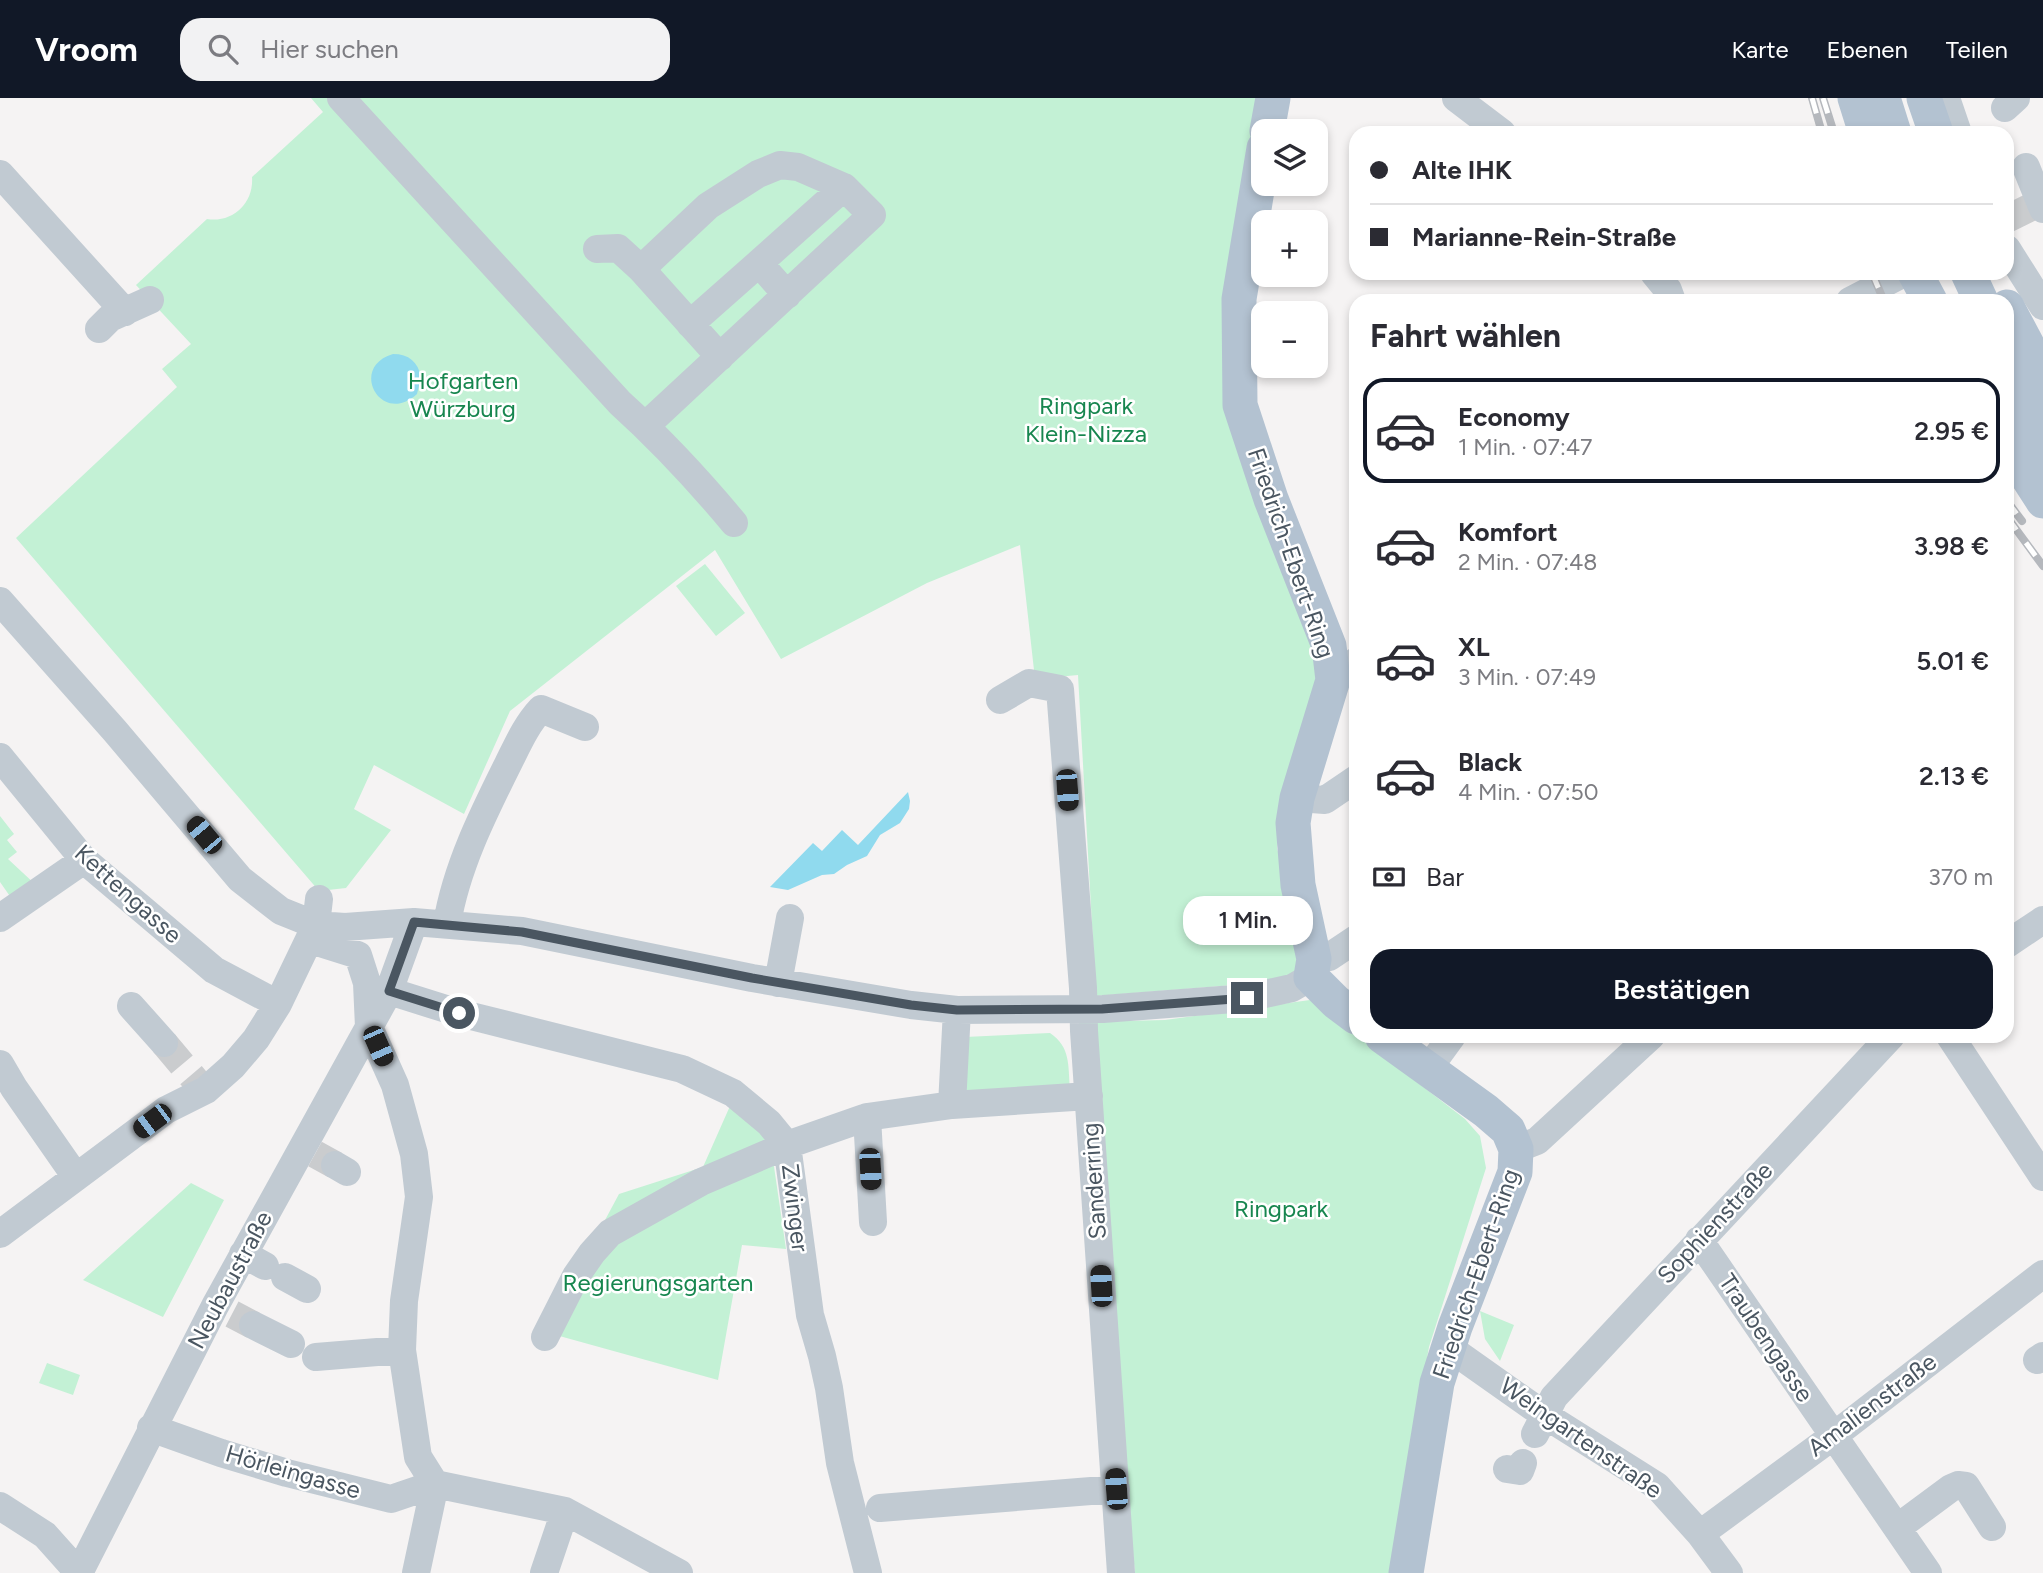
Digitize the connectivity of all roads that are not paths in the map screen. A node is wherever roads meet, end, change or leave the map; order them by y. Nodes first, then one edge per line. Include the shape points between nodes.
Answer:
1 (341, 98) edge
2 (1273, 98) edge
3 (1456, 98) edge
4 (1855, 98) edge
5 (1883, 98) edge
6 (1901, 98) edge
7 (1924, 98) edge
8 (1946, 98) edge
9 (1269, 119) edge
10 (1493, 126) edge
11 (1864, 126) edge
12 (1892, 126) edge
13 (1911, 126) edge
14 (1934, 126) edge
15 (1956, 126) edge
16 (2026, 168) edge
17 (0, 174) edge
18 (844, 187) junction
19 (1256, 196) edge
20 (2043, 209) edge
21 (597, 249) dead end
22 (2014, 260) edge
23 (759, 263) junction
24 (641, 269) junction
25 (1890, 280) edge
26 (1863, 294) edge
27 (787, 295) junction
28 (150, 300) dead end
29 (2043, 306) edge
30 (125, 312) junction
31 (690, 324) junction
32 (99, 329) dead end
33 (2014, 339) edge
34 (720, 356) junction
35 (2014, 369) edge
36 (2026, 395) edge
37 (646, 425) junction
38 (2043, 454) edge
39 (2014, 456) edge
40 (2043, 501) edge
41 (734, 523) dead end
42 (0, 601) edge
43 (1344, 671) edge
44 (1000, 700) dead end
45 (585, 727) dead end
46 (0, 757) edge
47 (1349, 784) edge
48 (1297, 798) junction
49 (83, 860) junction
50 (317, 912) junction
51 (0, 918) edge
52 (790, 918) dead end
53 (2043, 920) edge
54 (414, 922) junction
55 (447, 924) junction
56 (375, 925) junction
57 (2014, 939) edge
58 (1349, 944) edge
59 (354, 952) junction
60 (1312, 968) junction
61 (778, 983) junction
62 (389, 991) junction
63 (278, 1004) junction
64 (131, 1006) dead end
65 (957, 1010) junction
66 (1083, 1010) junction
67 (1349, 1012) edge
68 (369, 1027) junction
69 (164, 1043) tunnel mouth
70 (1392, 1043) edge
71 (1447, 1043) edge
72 (1642, 1043) edge
73 (1884, 1043) edge
74 (1955, 1043) edge
75 (0, 1064) edge
76 (1428, 1069) junction
77 (1089, 1096) junction
78 (952, 1105) junction
79 (867, 1117) junction
80 (787, 1145) junction
81 (1516, 1149) junction
82 (2041, 1172) edge
83 (76, 1177) junction
84 (873, 1222) dead end
85 (0, 1234) edge
86 (1699, 1240) junction
87 (2043, 1275) edge
88 (233, 1315) junction
89 (545, 1337) dead end
90 (291, 1344) dead end
91 (1448, 1347) junction
92 (402, 1350) junction
93 (316, 1357) dead end
94 (1539, 1424) junction
95 (152, 1428) junction
96 (1832, 1437) junction
97 (435, 1484) junction
98 (1116, 1489) junction
99 (0, 1506) edge
100 (880, 1508) dead end
101 (565, 1511) junction
102 (1992, 1527) dead end
103 (1897, 1528) junction
104 (1700, 1534) junction
105 (79, 1573) edge
106 (416, 1573) edge
107 (544, 1573) edge
108 (679, 1573) edge
109 (868, 1573) edge
110 (1121, 1573) edge
111 (1406, 1573) edge
112 (1729, 1573) edge
113 (1928, 1573) edge

1 - 37 street via 620,403
2 - 9 main road
3 - 10 street
4 - 11 main road
5 - 12 main road
6 - 13 main road
7 - 14 main road
8 - 15 street
16 - 20 street
17 - 30 street via 109,284
18 - 23 street
18 - 24 street via 798,167 780,165 708,206
18 - 27 street via 872,215
19 - 43 main road, Friedrich-Ebert-Ring via 1240,299 1240,405 1271,499 1329,646
21 - 24 street via 618,248
22 - 29 street
23 - 27 street
23 - 31 street
24 - 31 street
25 - 26 street
27 - 34 street
28 - 30 street
30 - 32 street
31 - 34 street
33 - 36 main road
34 - 37 street
35 - 36 main road
36 - 38 main road
37 - 41 street
39 - 40 main road
42 - 50 street via 240,879 281,911
43 - 48 main road, Friedrich-Ebert-Ring
44 - 66 street, Sanderring via 1029,683 1060,689
45 - 55 street via 541,709 528,722 461,868
46 - 49 street, Kettengasse
47 - 48 street via 1325,800
48 - 60 main road, Friedrich-Ebert-Ring via 1294,855
49 - 51 street
49 - 63 street, Kettengasse via 214,970
50 - 56 street via 345,927
50 - 59 street via 323,944
50 - 63 street
52 - 61 street
53 - 57 street
54 - 55 street
54 - 56 street
54 - 62 street, Neubaustraße
55 - 61 street via 522,932
56 - 59 street via 361,933
58 - 60 street
59 - 68 street via 368,983
60 - 66 street via 1292,988 1247,998
60 - 67 main road via 1336,1002
61 - 65 street
62 - 68 street, Neubaustraße
62 - 80 street, Zwinger via 692,1073 733,1093
63 - 83 street via 256,1039 206,1090 166,1110
64 - 69 street
65 - 66 street
65 - 78 street
66 - 77 street, Sanderring
68 - 88 street, Neubaustraße via 325,1160 275,1271
68 - 92 street via 395,1085 414,1154 415,1225
70 - 76 main road, Friedrich-Ebert-Ring
71 - 76 street
72 - 81 street via 1537,1141
73 - 86 street, Sophienstraße
74 - 82 street
75 - 83 street
76 - 81 main road, Friedrich-Ebert-Ring via 1508,1130
77 - 78 street
77 - 98 street, Sanderring
78 - 79 street
79 - 80 street
79 - 84 street
80 - 89 street via 701,1182 610,1233 576,1276
80 - 109 street, Zwinger via 810,1315
81 - 91 main road, Friedrich-Ebert-Ring via 1515,1172
83 - 85 street
86 - 94 street, Sophienstraße via 1554,1397
86 - 96 street, Traubengasse
87 - 96 street, Amalienstraße
88 - 90 street
88 - 95 street, Neubaustraße
91 - 94 street, Weingartenstraße
91 - 111 main road, Friedrich-Ebert-Ring via 1437,1383
92 - 93 street
92 - 97 street via 418,1457
94 - 104 street, Weingartenstraße via 1657,1486
95 - 97 street, Hörleingasse via 287,1473 391,1499
95 - 105 street, Neubaustraße
96 - 103 street, Traubengasse
96 - 104 street, Amalienstraße
97 - 101 street
97 - 106 street
98 - 100 street
98 - 110 street, Sanderring
99 - 105 street via 45,1535
101 - 107 street
101 - 108 street
102 - 103 street via 1966,1486 1958,1485
103 - 113 street, Traubengasse
104 - 112 street, Weingartenstraße

